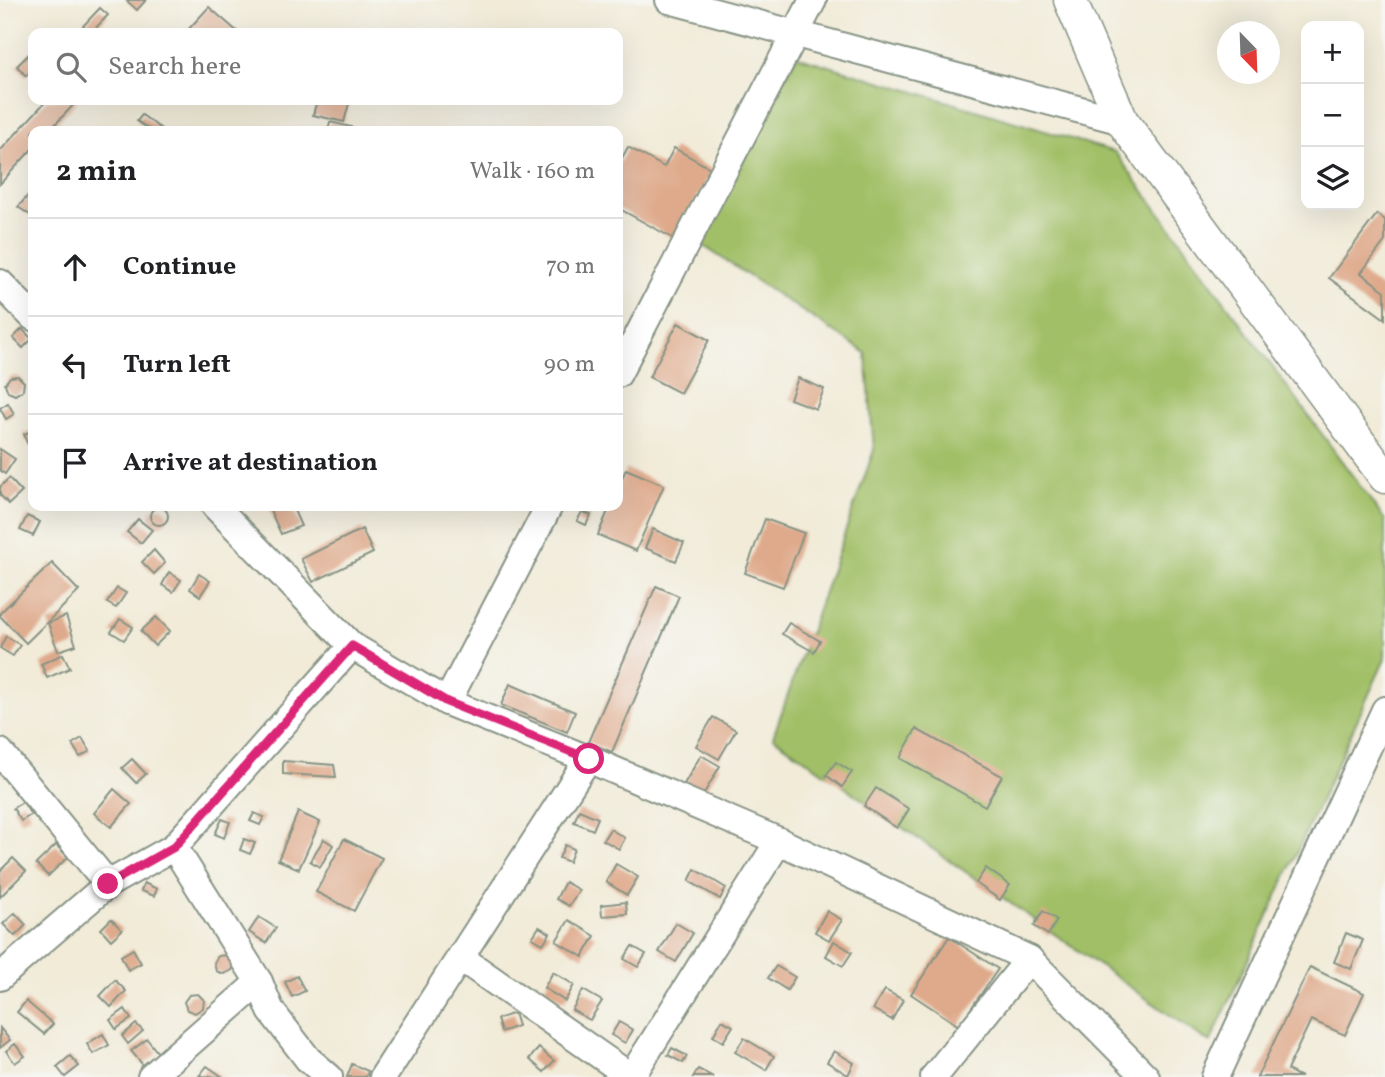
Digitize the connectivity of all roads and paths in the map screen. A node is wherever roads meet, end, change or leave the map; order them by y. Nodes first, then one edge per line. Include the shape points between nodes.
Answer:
1 (669, 0) edge
2 (813, 0) edge
3 (1070, 0) edge
4 (794, 34) junction
5 (1122, 121) junction
6 (0, 283) edge
7 (28, 312) edge
8 (623, 364) edge
9 (1385, 477) edge
10 (220, 511) edge
11 (546, 511) edge
12 (352, 646) junction
13 (447, 702) junction
14 (1385, 710) edge
15 (0, 752) edge
16 (589, 759) junction
17 (779, 841) junction
18 (174, 847) junction
19 (108, 884) junction
20 (461, 958) junction
21 (1029, 960) junction
22 (0, 977) edge
23 (259, 982) junction
24 (152, 1077) edge
25 (330, 1077) edge
26 (383, 1077) edge
27 (933, 1077) edge
28 (1146, 1077) edge
29 (1214, 1077) edge

1 - 4 street
2 - 4 street
3 - 5 street
4 - 5 street
4 - 8 street
5 - 9 street
6 - 7 street
10 - 12 street
11 - 13 street
12 - 13 street
12 - 18 street
13 - 16 street
14 - 29 street
15 - 19 street
16 - 17 street
16 - 20 street
17 - 20 street via 631,1077
17 - 21 street
18 - 19 street
18 - 23 street
19 - 22 street
20 - 26 street
21 - 27 street
21 - 28 street
23 - 24 street
23 - 25 street via 271,1011 308,1059

